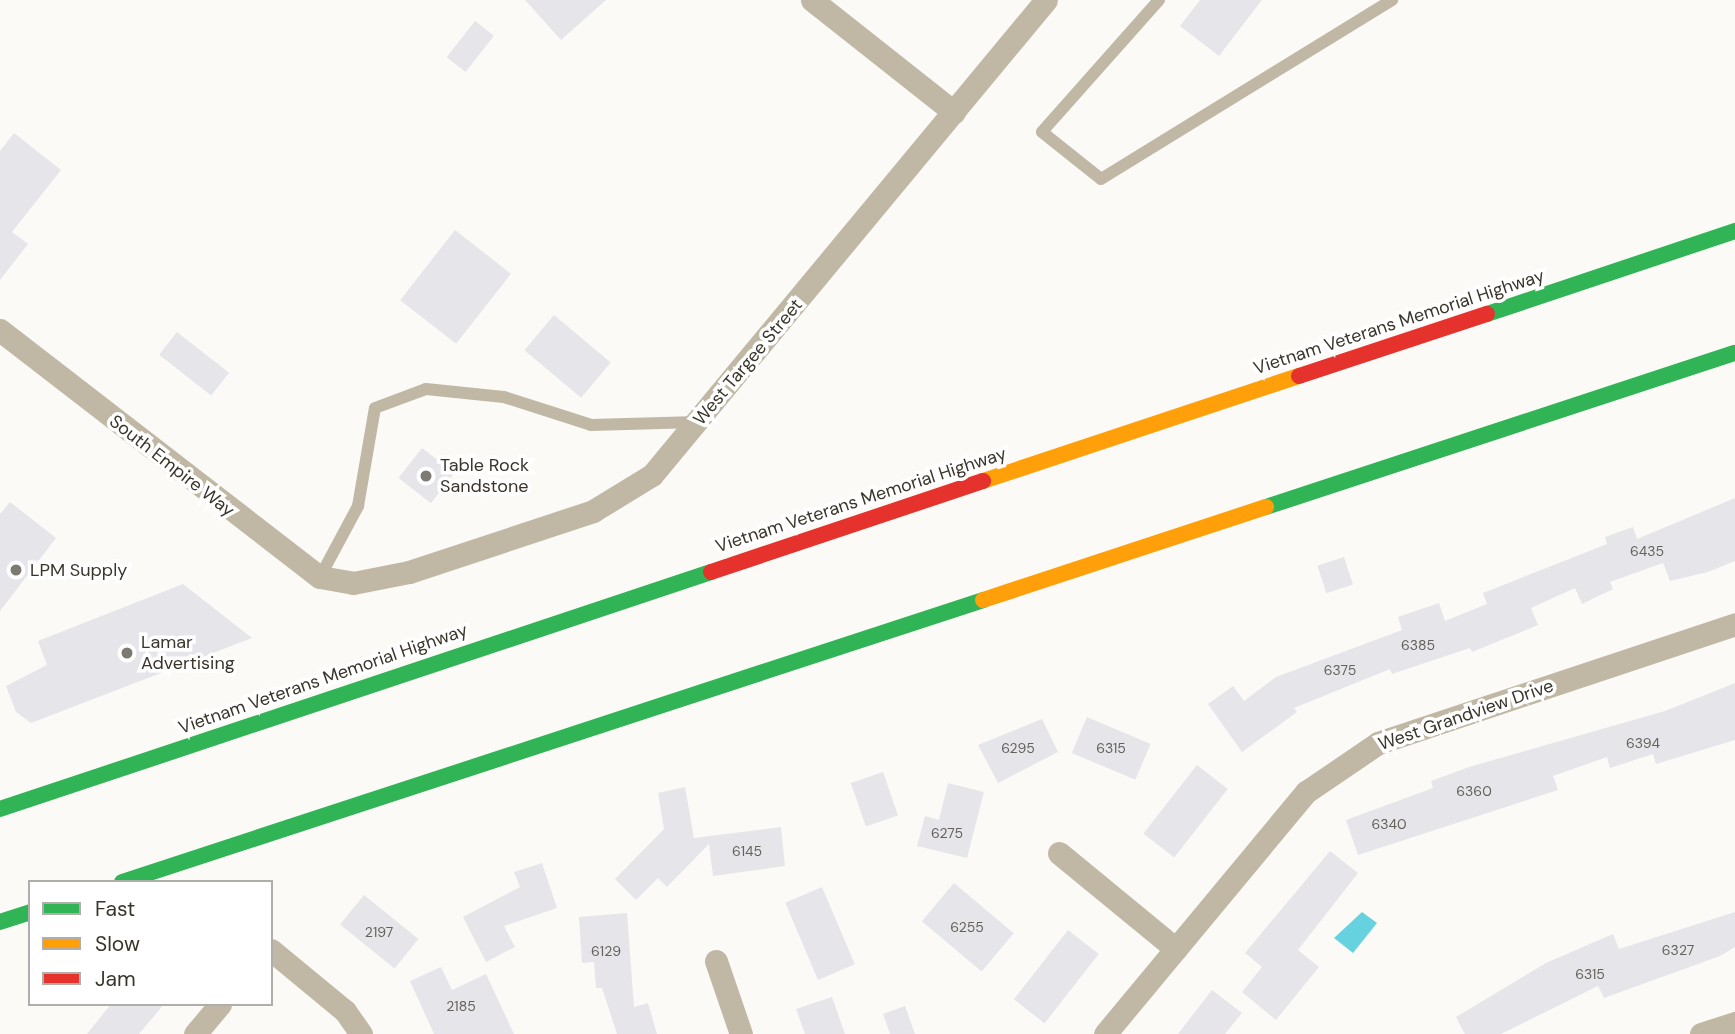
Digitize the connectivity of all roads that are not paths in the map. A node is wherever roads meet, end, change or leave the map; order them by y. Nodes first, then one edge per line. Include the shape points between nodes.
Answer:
1 (812, 0) edge
2 (1046, 0) edge
3 (1159, 0) edge
4 (1392, 0) edge
5 (954, 112) junction
6 (1735, 231) edge
7 (0, 330) edge
8 (1735, 353) edge
9 (699, 422) junction
10 (320, 577) junction
11 (353, 583) joint
12 (1735, 624) edge
13 (0, 808) edge
14 (1059, 853) dead end
15 (128, 880) edge
16 (28, 913) edge
17 (0, 922) edge
18 (1176, 949) junction
19 (273, 952) edge
20 (716, 961) dead end
21 (218, 1006) edge
22 (1735, 1023) edge
23 (195, 1034) edge
24 (361, 1034) edge
25 (741, 1034) edge
26 (1105, 1034) edge
27 (1701, 1034) edge

1 - 5 street
2 - 5 street, West Targee Street
3 - 4 lane via 1042,132 1101,179
5 - 9 street, West Targee Street
6 - 13 highway, Vietnam Veterans Memorial Highway
7 - 10 street, South Empire Way
8 - 15 highway
9 - 10 lane via 591,425 504,397 426,389 375,408 358,506
9 - 11 street, West Targee Street via 652,475 593,511 409,572
10 - 11 street, South Empire Way
12 - 18 street, West Grandview Drive via 1378,743 1306,792
14 - 18 street
16 - 17 highway
18 - 26 street, West Grandview Drive
19 - 24 street via 345,1011
20 - 25 street
21 - 23 street
22 - 27 street

